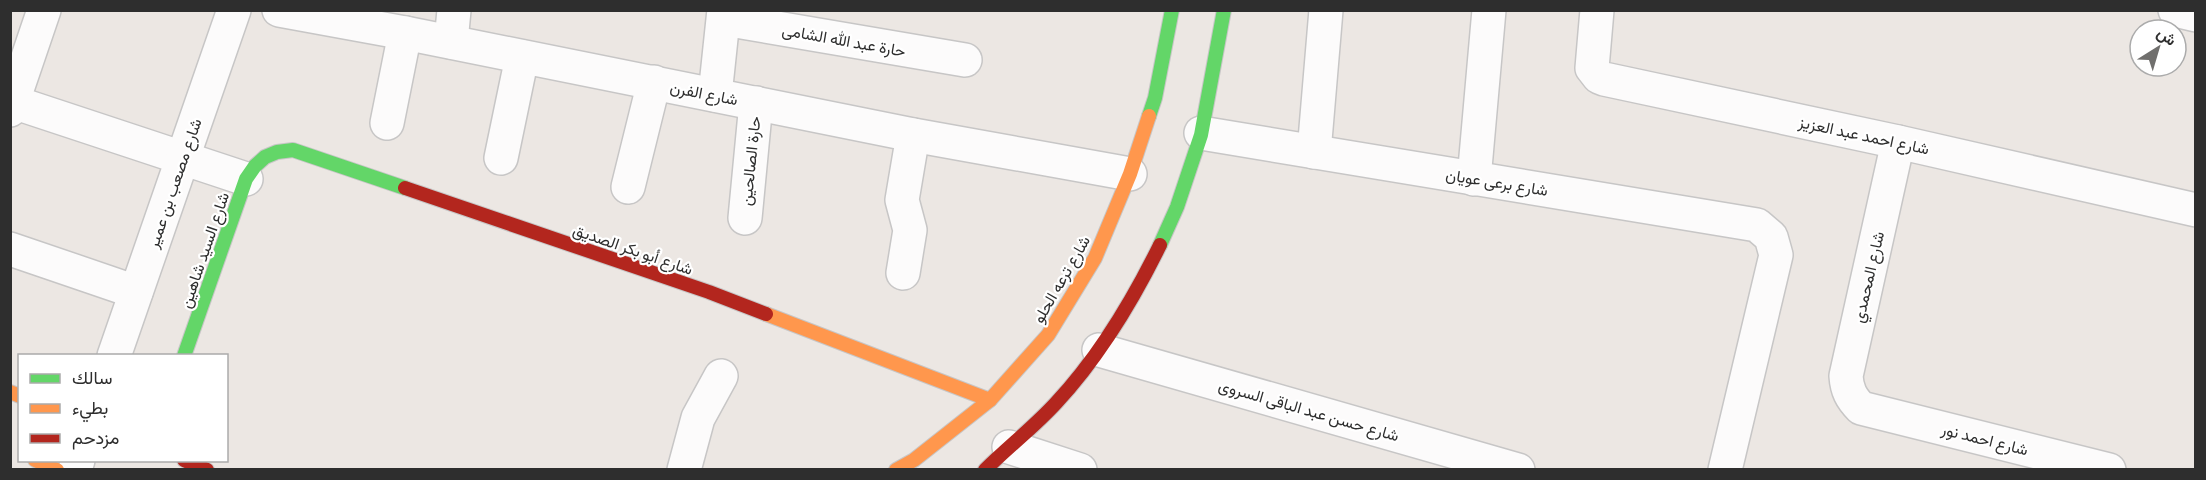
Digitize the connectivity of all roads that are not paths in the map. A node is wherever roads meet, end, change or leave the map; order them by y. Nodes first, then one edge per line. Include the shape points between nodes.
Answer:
1 (44, 10) edge
2 (234, 10) edge
3 (279, 10) edge
4 (1172, 10) edge
5 (1224, 10) edge
6 (1326, 10) edge
7 (1489, 10) edge
8 (1597, 10) edge
9 (2175, 10) edge
10 (724, 15) edge
11 (2196, 15) edge
12 (452, 26) edge
13 (405, 33) junction
14 (522, 57) junction
15 (965, 60) dead end
16 (654, 82) junction
17 (715, 95) junction
18 (756, 103) junction
19 (11, 104) edge
20 (387, 123) dead end
21 (1201, 133) junction
22 (913, 135) junction
23 (1898, 142) junction
24 (1314, 152) junction
25 (183, 158) junction
26 (501, 158) dead end
27 (254, 169) junction
28 (1130, 174) junction
29 (1474, 179) junction
30 (628, 187) dead end
31 (2196, 210) edge
32 (745, 218) dead end
33 (10, 249) edge
34 (903, 273) dead end
35 (136, 292) junction
36 (1099, 350) junction
37 (115, 354) edge
38 (185, 354) edge
39 (721, 376) dead end
40 (990, 400) junction
41 (1862, 408) joint
42 (1009, 447) junction
43 (39, 462) edge
44 (189, 462) edge
45 (57, 470) edge
46 (207, 470) edge
47 (684, 470) edge
48 (896, 470) edge
49 (985, 470) edge
50 (1080, 470) edge
51 (1518, 470) edge
52 (1725, 470) edge
53 (2109, 470) edge

1 - 19 street
2 - 25 street, شارع مصعب بن عمير
3 - 13 street, شارع الفرن
4 - 28 street, شارع ترعه الحلو via 1155,98
5 - 21 street
6 - 24 street
7 - 29 street
8 - 23 street, شارع احمد عبد العزيز via 1592,68 1604,79
9 - 11 street
10 - 15 street, حارة عبد الله الشامى
10 - 17 street
12 - 13 street, شارع الفرن
12 - 14 street, شارع الفرن
13 - 20 street
14 - 16 street, شارع الفرن
14 - 26 street
16 - 17 street, شارع الفرن
16 - 30 street
17 - 18 street, شارع الفرن
18 - 22 street, شارع الفرن
18 - 32 street, حارة الصالحين
19 - 25 street
21 - 24 street, شارع برعى عويان
21 - 36 street via 1184,191 1160,246
22 - 28 street, شارع الفرن
22 - 34 street via 902,200 910,230
23 - 31 street, شارع احمد عبد العزيز
23 - 41 street, شارع المحمدي via 1846,376 1852,400
24 - 29 street, شارع برعى عويان
25 - 27 street
25 - 35 street, شارع مصعب بن عمير
27 - 38 street, شارع السيد شاهين
27 - 40 street, شارع أبو بكر الصديق via 277,152 293,150 709,292
28 - 40 street, شارع ترعه الحلو via 1095,258 1048,335
29 - 52 street, شارع برعى عويان via 1757,225 1771,237 1776,255
33 - 35 street
35 - 37 street, شارع مصعب بن عمير
36 - 42 street via 1058,401
36 - 51 street, شارع حسن عبد الباقى السروى
39 - 47 street via 698,418
40 - 48 street, شارع ترعه الحلو
41 - 53 street, شارع احمد نور
42 - 49 street
42 - 50 street
43 - 45 street
44 - 46 street

